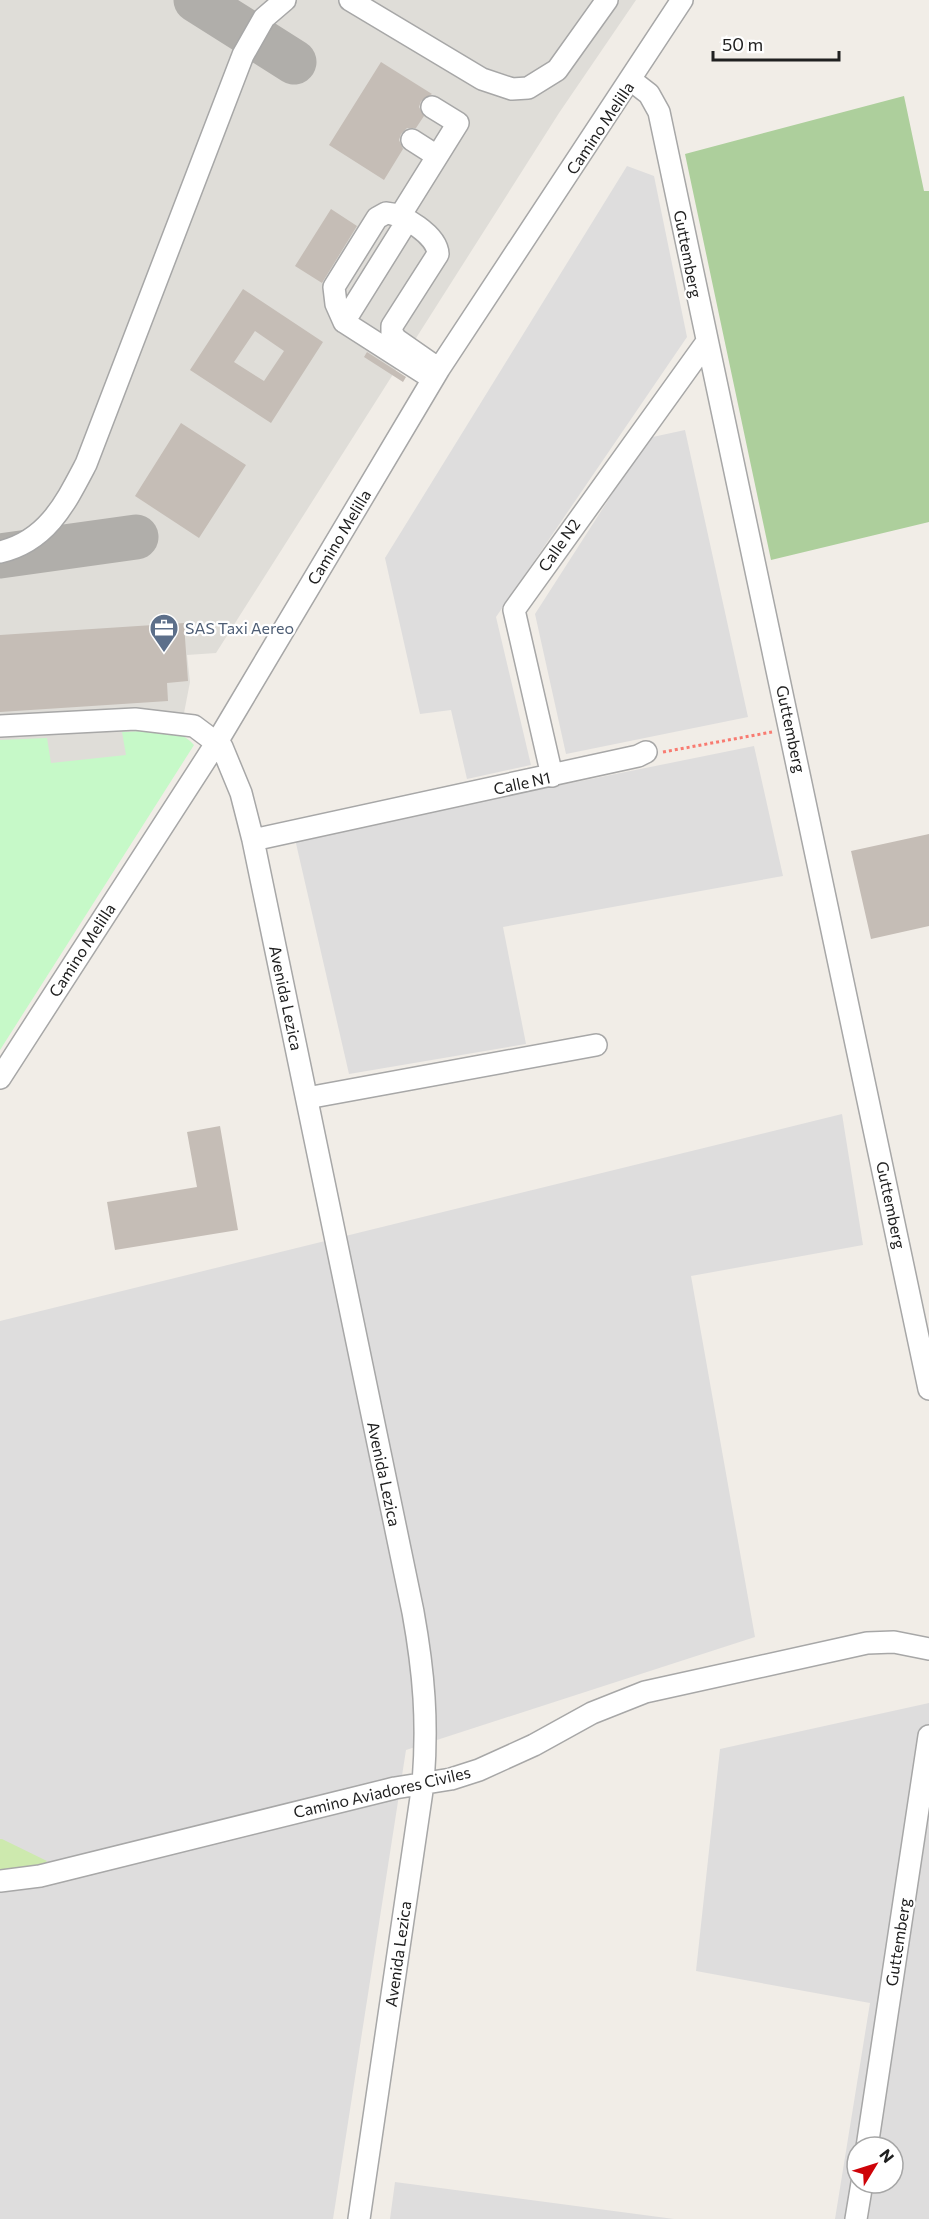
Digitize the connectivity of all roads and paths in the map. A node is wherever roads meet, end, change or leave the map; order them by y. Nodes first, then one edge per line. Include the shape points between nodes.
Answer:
1 (285, 0) edge
2 (350, 0) edge
3 (607, 0) edge
4 (682, 0) edge
5 (631, 80) junction
6 (432, 107) dead end
7 (412, 140) dead end
8 (437, 156) junction
9 (403, 219) junction
10 (706, 343) junction
11 (392, 345) junction
12 (436, 374) junction
13 (0, 552) edge
14 (0, 726) edge
15 (791, 728) junction
16 (217, 741) junction
17 (646, 752) joint
18 (552, 776) junction
19 (253, 840) junction
20 (596, 1045) dead end
21 (0, 1078) edge
22 (307, 1098) junction
23 (929, 1389) edge
24 (929, 1649) edge
25 (929, 1736) edge
26 (423, 1784) junction
27 (0, 1881) edge
28 (869, 2135) edge
29 (860, 2195) edge
30 (359, 2219) edge
31 (856, 2219) edge

1 - 13 street via 264,18 243,55 86,464 53,521 37,537
2 - 3 street via 482,79 512,89 528,88 558,70
4 - 5 street, Camino Melilla
5 - 10 street, Guttemberg via 649,94 659,112
5 - 12 street, Camino Melilla
6 - 8 street via 458,123
7 - 8 street
8 - 9 street
9 - 11 street via 433,239 438,254 392,326
9 - 11 street via 344,322
10 - 15 street, Guttemberg
10 - 18 street, Calle N2 via 514,610
11 - 12 street
12 - 16 street, Camino Melilla
14 - 16 street via 135,719 169,721 194,726
15 - 17 path via 664,753
15 - 23 street, Guttemberg
16 - 19 street, Avenida Lezica via 231,766
16 - 21 street, Camino Melilla
17 - 18 street, Calle N1
18 - 19 street, Calle N1
19 - 22 street, Avenida Lezica
20 - 22 street
22 - 26 street, Avenida Lezica via 422,1661 427,1732
24 - 26 street, Camino Aviadores Civiles via 867,1643 645,1692 592,1713 501,1761 451,1779
25 - 28 street, Guttemberg
26 - 27 street, Camino Aviadores Civiles via 40,1876
26 - 30 street, Avenida Lezica
29 - 31 street

